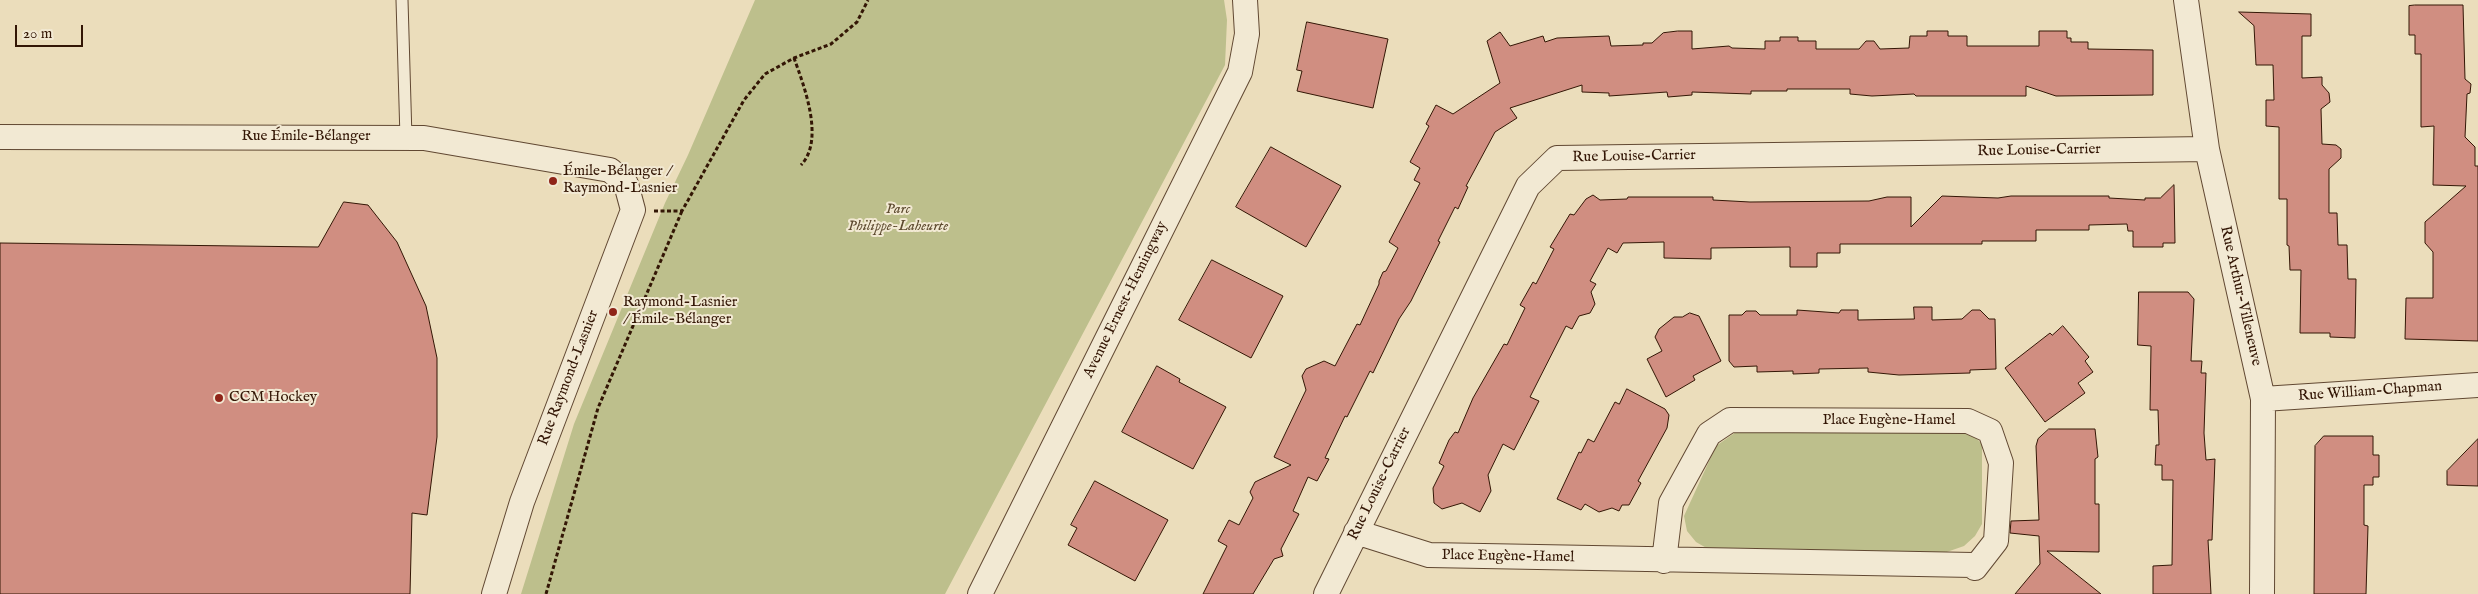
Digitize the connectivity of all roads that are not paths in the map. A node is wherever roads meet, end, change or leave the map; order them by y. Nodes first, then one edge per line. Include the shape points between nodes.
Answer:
1 (402, 0) edge
2 (1245, 0) edge
3 (2186, 0) edge
4 (0, 137) edge
5 (406, 138) junction
6 (2207, 149) junction
7 (633, 210) joint
8 (2478, 386) edge
9 (2262, 399) junction
10 (1356, 532) junction
11 (1664, 561) junction
12 (494, 594) edge
13 (980, 594) edge
14 (1326, 594) edge
15 (2262, 594) edge

1 - 5 lane
2 - 13 street, Avenue Ernest-Hemingway via 1247,34 1240,72
3 - 6 street, Rue Arthur-Villeneuve
4 - 5 street, Rue Émile-Bélanger
5 - 7 street, Rue Émile-Bélanger via 424,138 610,170 626,184
6 - 9 street, Rue Arthur-Villeneuve
6 - 10 street, Rue Louise-Carrier via 1557,158 1528,186
7 - 12 street, Rue Raymond-Lasnier via 522,502
8 - 9 street, Rue William-Chapman
9 - 15 street, Rue Arthur-Villeneuve
10 - 11 street, Place Eugène-Hamel via 1429,555
10 - 14 street, Rue Louise-Carrier
11 - 11 street, Place Eugène-Hamel via 1671,503 1709,434 1730,420 1968,421 1990,431 2001,463 1996,541 1975,568 1973,565

